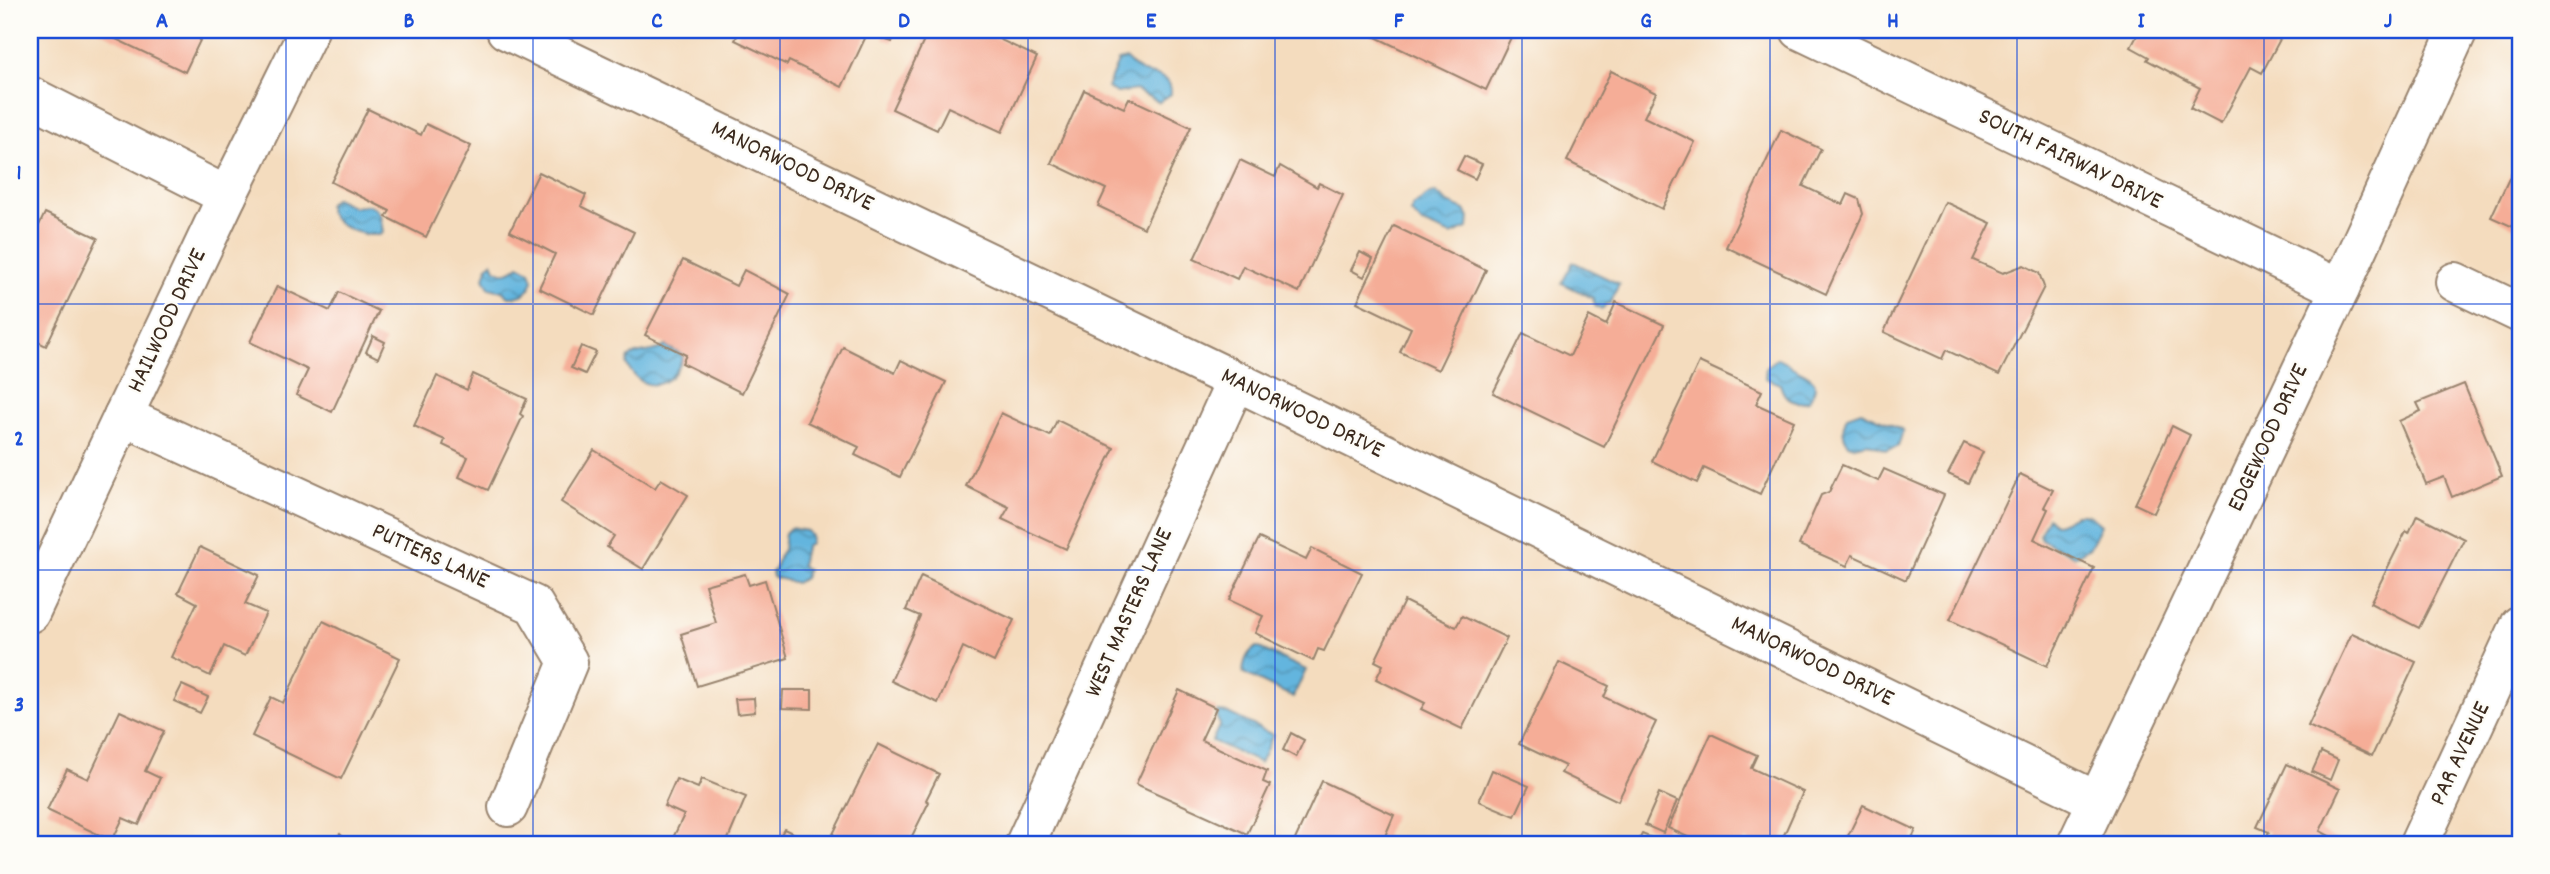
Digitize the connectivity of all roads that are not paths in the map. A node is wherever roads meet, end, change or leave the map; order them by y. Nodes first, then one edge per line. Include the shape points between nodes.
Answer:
1 (309, 30) edge
2 (506, 30) edge
3 (1800, 30) edge
4 (2458, 30) edge
5 (30, 96) edge
6 (226, 196) junction
7 (2455, 282) dead end
8 (2340, 289) junction
9 (2520, 313) edge
10 (1236, 381) junction
11 (122, 416) junction
12 (30, 613) edge
13 (2520, 625) edge
14 (2097, 801) junction
15 (508, 807) dead end
16 (1027, 843) edge
17 (2077, 844) edge
18 (2419, 844) edge

1 - 6 street, HAILWOOD DRIVE
2 - 10 street, MANORWOOD DRIVE
3 - 8 street, SOUTH FAIRWAY DRIVE
4 - 8 street, EDGEWOOD DRIVE
5 - 6 street
6 - 11 street, HAILWOOD DRIVE
7 - 9 street
8 - 14 street, EDGEWOOD DRIVE
10 - 14 street, MANORWOOD DRIVE
10 - 16 street, WEST MASTERS LANE
11 - 12 street, HAILWOOD DRIVE
11 - 15 street, PUTTERS LANE via 534,605 568,662
13 - 18 street, PAR AVENUE
14 - 17 street, EDGEWOOD DRIVE

